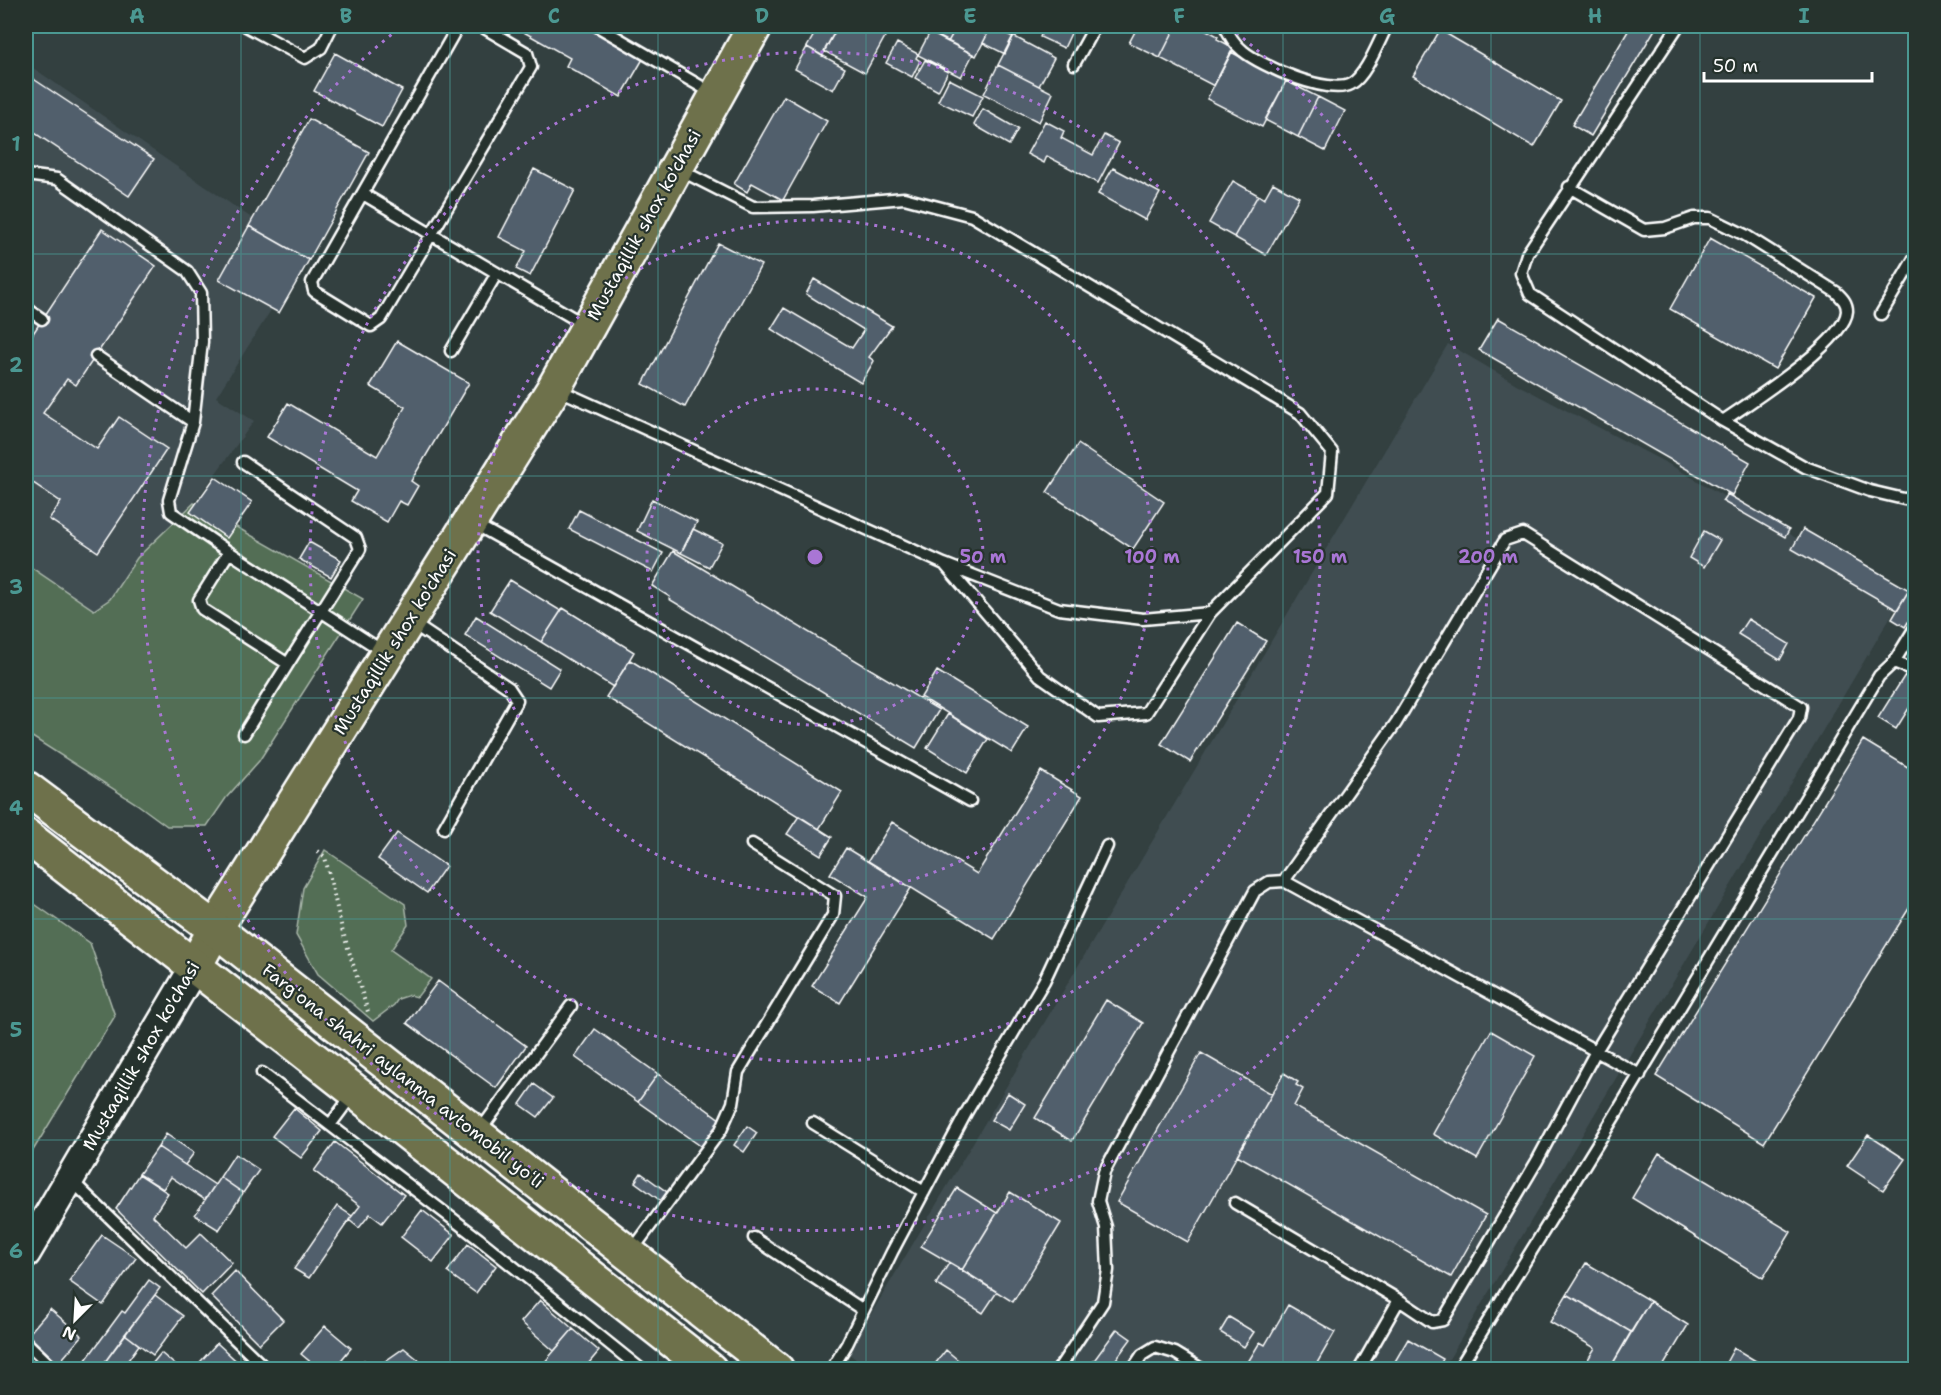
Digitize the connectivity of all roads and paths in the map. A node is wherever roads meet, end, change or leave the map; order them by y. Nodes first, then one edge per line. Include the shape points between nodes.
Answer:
1 (246, 26) edge
2 (332, 26) edge
3 (458, 26) edge
4 (481, 26) edge
5 (597, 26) edge
6 (755, 26) edge
7 (1095, 26) edge
8 (1225, 26) edge
9 (1387, 26) edge
10 (1678, 26) edge
11 (1074, 64) dead end
12 (717, 95) junction
13 (676, 167) junction
14 (26, 176) edge
15 (1569, 187) junction
16 (363, 194) junction
17 (431, 234) junction
18 (1916, 255) edge
19 (498, 273) junction
20 (26, 308) edge
21 (1881, 314) dead end
22 (42, 319) dead end
23 (588, 326) junction
24 (451, 351) dead end
25 (96, 356) dead end
26 (554, 388) junction
27 (1723, 421) junction
28 (193, 422) junction
29 (243, 462) dead end
30 (1916, 498) edge
31 (470, 521) junction
32 (229, 552) junction
33 (944, 564) junction
34 (321, 613) junction
35 (1210, 613) junction
36 (408, 620) junction
37 (1916, 626) edge
38 (387, 654) junction
39 (1894, 662) junction
40 (288, 664) junction
41 (1916, 671) edge
42 (244, 734) dead end
43 (26, 788) edge
44 (970, 801) dead end
45 (444, 828) dead end
46 (26, 836) edge
47 (752, 844) dead end
48 (1107, 846) dead end
49 (318, 851) dead end
50 (1284, 880) junction
51 (215, 929) junction
52 (195, 966) junction
53 (571, 1006) dead end
54 (371, 1023) dead end
55 (1596, 1051) junction
56 (262, 1073) dead end
57 (1640, 1075) junction
58 (355, 1091) junction
59 (813, 1123) dead end
60 (330, 1125) junction
61 (477, 1135) junction
62 (70, 1178) junction
63 (924, 1192) junction
64 (1235, 1203) dead end
65 (754, 1238) dead end
66 (26, 1253) edge
67 (629, 1254) junction
68 (1399, 1300) junction
69 (863, 1310) junction
70 (26, 1342) edge
71 (55, 1370) edge
72 (267, 1370) edge
73 (642, 1370) edge
74 (710, 1370) edge
75 (777, 1370) edge
76 (831, 1370) edge
77 (1058, 1370) edge
78 (1132, 1370) edge
79 (1203, 1370) edge
80 (1359, 1370) edge
81 (1458, 1370) edge

1 - 2 lane via 305,58 321,48
3 - 16 lane
4 - 17 lane via 527,53 531,67
5 - 12 lane
6 - 12 main road, Mustaqillik shox ko'chasi
7 - 11 lane
8 - 9 lane via 1245,53 1294,76 1335,87 1352,84 1360,77
10 - 15 lane
12 - 13 main road, Mustaqillik shox ko'chasi
13 - 23 main road, Mustaqillik shox ko'chasi
13 - 35 lane via 753,207 904,198 972,216 1300,413 1332,452 1328,493
14 - 28 lane via 57,179 187,271 201,293 202,342
15 - 27 lane via 1527,254 1521,273 1530,294
15 - 27 lane via 1644,230 1710,218 1826,285 1846,303 1847,314 1840,327 1817,353
16 - 17 lane
16 - 17 lane via 312,282 314,291 371,326 381,319
17 - 19 lane
18 - 21 lane
19 - 23 lane
19 - 24 lane
20 - 22 lane
23 - 26 main road, Mustaqillik shox ko'chasi
25 - 28 lane
26 - 31 main road, Mustaqillik shox ko'chasi
26 - 33 lane
27 - 30 lane via 1805,468 1870,491
28 - 32 lane via 169,500 171,512
29 - 34 lane via 356,538 360,549
31 - 36 main road, Mustaqillik shox ko'chasi
31 - 44 lane
32 - 34 lane
32 - 40 lane via 199,600 202,609
33 - 35 lane via 1059,609 1143,619
33 - 35 lane via 1040,676 1098,717 1146,713
34 - 38 lane
34 - 40 lane
36 - 38 main road, Mustaqillik shox ko'chasi
36 - 45 lane via 509,688 517,700
37 - 39 lane
38 - 51 main road, Mustaqillik shox ko'chasi
39 - 41 lane
39 - 57 lane via 1879,676
40 - 42 lane
43 - 51 main road, Fargʻona shahri aylanma avtomobil yoʻli
46 - 52 main road
47 - 67 lane via 835,896 833,915 738,1072 733,1103 721,1130
48 - 63 lane via 1044,981
49 - 54 path via 325,857
50 - 55 lane
50 - 55 lane via 1396,723 1505,540 1523,534 1801,706 1799,718
50 - 77 lane via 1269,882 1255,891 1104,1172 1098,1201 1106,1227 1108,1270 1103,1302
51 - 52 main road, Mustaqillik shox ko'chasi
51 - 61 main road, Fargʻona shahri aylanma avtomobil yoʻli
52 - 58 main road
52 - 62 main road, Mustaqillik shox ko'chasi
53 - 61 lane
55 - 57 lane
55 - 68 lane via 1537,1161 1443,1320 1432,1322
56 - 60 lane
57 - 81 lane
58 - 60 lane
58 - 74 main road
59 - 63 lane
60 - 73 lane
61 - 67 main road, Fargʻona shahri aylanma avtomobil yoʻli
62 - 66 main road, Mustaqillik shox ko'chasi
62 - 72 lane
63 - 69 lane
64 - 68 lane
65 - 69 lane
67 - 75 main road, Fargʻona shahri aylanma avtomobil yoʻli
68 - 80 lane
69 - 76 lane
70 - 71 lane
78 - 79 lane via 1142,1355 1155,1347 1175,1353

